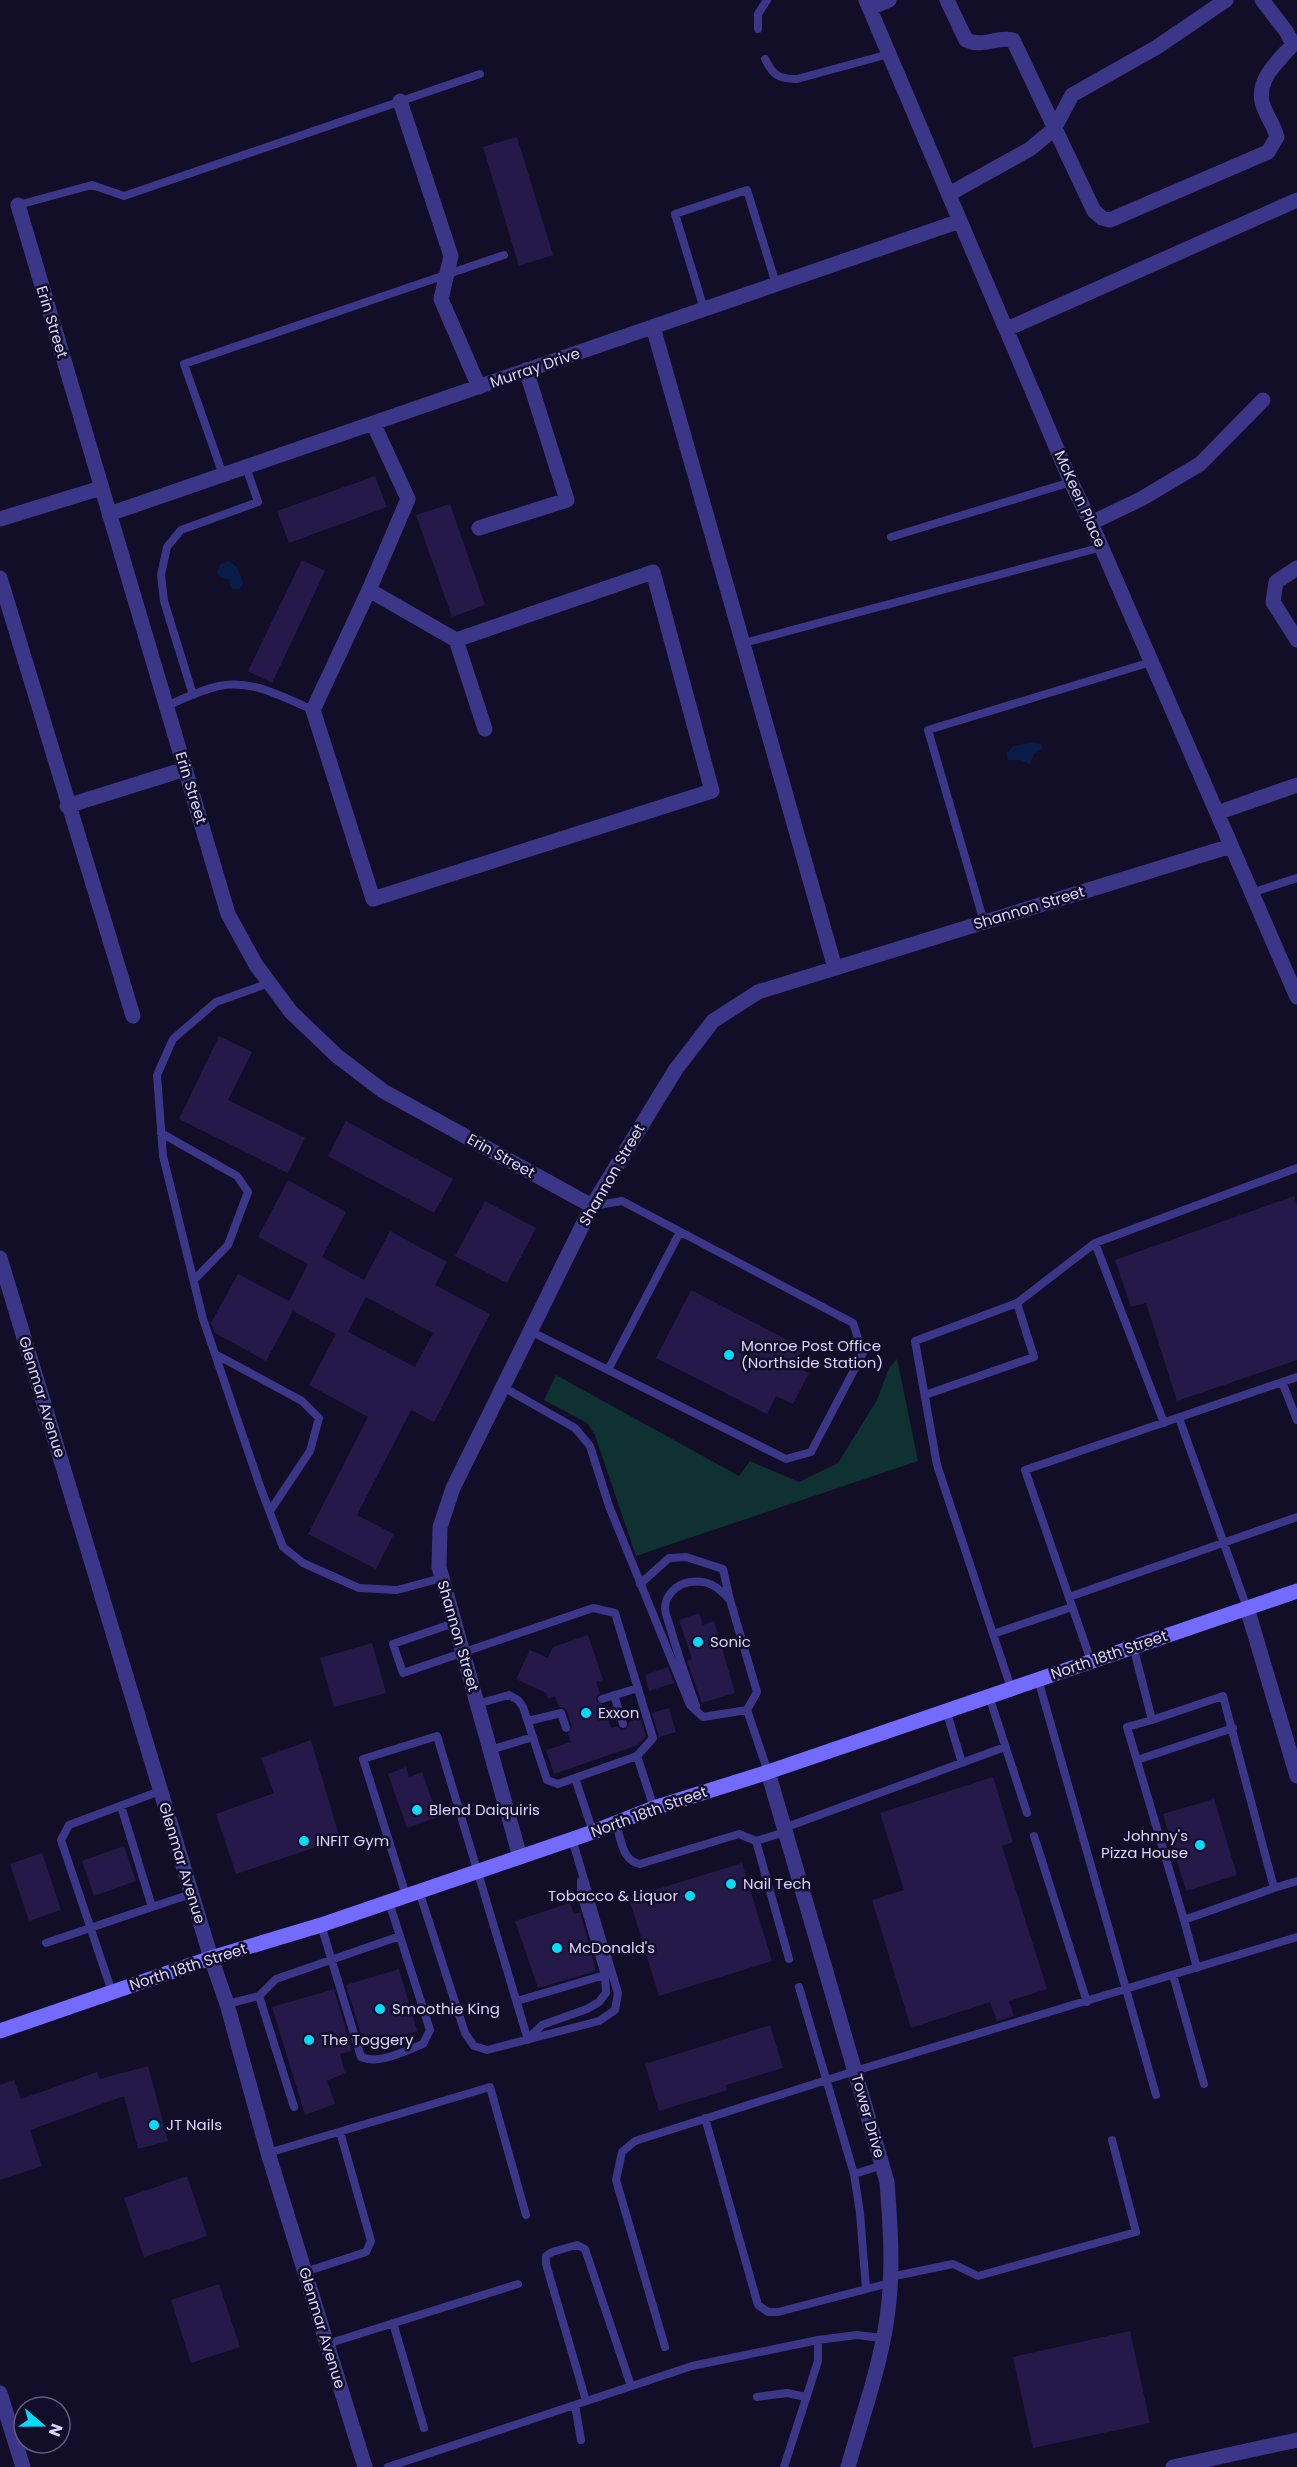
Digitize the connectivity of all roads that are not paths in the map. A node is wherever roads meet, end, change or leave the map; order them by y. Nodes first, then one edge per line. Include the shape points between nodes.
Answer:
1 (766, 0) edge
2 (889, 0) edge
3 (947, 0) edge
4 (1226, 0) edge
5 (1262, 0) edge
6 (868, 4) edge
7 (758, 29) dead end
8 (889, 54) junction
9 (765, 59) dead end
10 (480, 74) dead end
11 (400, 101) junction
12 (1054, 129) junction
13 (949, 194) junction
14 (1297, 200) edge
15 (18, 205) joint
16 (960, 221) junction
17 (504, 255) dead end
18 (447, 274) junction
19 (776, 284) junction
20 (704, 309) junction
21 (653, 327) junction
22 (1007, 329) junction
23 (526, 370) junction
24 (479, 387) junction
25 (1263, 400) dead end
26 (374, 423) junction
27 (246, 467) junction
28 (223, 475) junction
29 (1071, 482) junction
30 (101, 488) junction
31 (109, 514) junction
32 (0, 519) edge
33 (1091, 523) junction
34 (479, 528) dead end
35 (891, 537) dead end
36 (1102, 547) junction
37 (1297, 568) edge
38 (0, 578) edge
39 (369, 590) junction
40 (456, 640) junction
41 (1297, 640) edge
42 (744, 643) junction
43 (1151, 662) junction
44 (193, 695) junction
45 (166, 706) junction
46 (313, 710) junction
47 (485, 729) dead end
48 (185, 769) junction
49 (1297, 786) edge
50 (68, 806) junction
51 (1216, 813) junction
52 (1231, 846) junction
53 (1297, 878) edge
54 (1251, 892) junction
55 (984, 922) junction
56 (835, 968) junction
57 (269, 983) junction
58 (1297, 997) edge
59 (132, 1016) dead end
60 (161, 1133) junction
61 (1297, 1168) edge
62 (592, 1206) junction
63 (680, 1232) junction
64 (1095, 1243) junction
65 (0, 1258) edge
66 (194, 1280) junction
67 (1017, 1303) junction
68 (530, 1331) junction
69 (215, 1354) junction
70 (608, 1370) junction
71 (1297, 1377) edge
72 (1282, 1382) junction
73 (503, 1387) junction
74 (925, 1395) junction
75 (1179, 1418) junction
76 (1297, 1420) edge
77 (1164, 1423) junction
78 (270, 1511) junction
79 (1297, 1517) edge
80 (1225, 1542) junction
81 (442, 1578) junction
82 (640, 1584) junction
83 (1297, 1591) edge
84 (1069, 1597) junction
85 (730, 1600) junction
86 (1072, 1607) junction
87 (1247, 1608) junction
88 (454, 1623) junction
89 (993, 1634) junction
90 (1133, 1646) junction
91 (463, 1654) junction
92 (1091, 1661) junction
93 (1038, 1679) junction
94 (638, 1688) junction
95 (1011, 1688) junction
96 (614, 1695) junction
97 (989, 1696) junction
98 (602, 1700) dead end
99 (477, 1704) junction
100 (747, 1710) junction
101 (946, 1710) junction
102 (698, 1713) junction
103 (1152, 1720) junction
104 (528, 1721) junction
105 (623, 1724) dead end
106 (566, 1728) dead end
107 (1233, 1728) junction
108 (533, 1737) junction
109 (631, 1748) dead end
110 (1005, 1748) junction
111 (490, 1750) junction
112 (1294, 1755) edge
113 (607, 1756) dead end
114 (635, 1757) junction
115 (1137, 1760) junction
116 (962, 1763) junction
117 (581, 1765) dead end
118 (610, 1766) junction
119 (768, 1772) junction
120 (584, 1775) junction
121 (1297, 1776) edge
122 (575, 1778) junction
123 (160, 1791) junction
124 (121, 1806) junction
125 (654, 1808) junction
126 (1026, 1813) dead end
127 (616, 1824) junction
128 (785, 1830) junction
129 (593, 1832) junction
130 (1034, 1836) dead end
131 (572, 1839) junction
132 (756, 1841) junction
133 (520, 1857) junction
134 (479, 1871) junction
135 (1297, 1881) edge
136 (1275, 1888) junction
137 (413, 1893) junction
138 (191, 1894) junction
139 (389, 1902) junction
140 (152, 1907) junction
141 (1184, 1920) junction
142 (321, 1925) junction
143 (91, 1928) junction
144 (400, 1936) junction
145 (1297, 1937) edge
146 (46, 1943) dead end
147 (211, 1958) junction
148 (331, 1958) junction
149 (789, 1959) dead end
150 (1197, 1968) junction
151 (608, 1974) junction
152 (1173, 1975) junction
153 (799, 1987) dead end
154 (1125, 1990) junction
155 (112, 1992) junction
156 (259, 1996) junction
157 (517, 2001) junction
158 (1087, 2002) junction
159 (227, 2004) junction
160 (0, 2031) edge
161 (528, 2040) junction
162 (855, 2071) junction
163 (828, 2079) junction
164 (1204, 2084) dead end
165 (1156, 2095) dead end
166 (294, 2107) dead end
167 (705, 2118) junction
168 (340, 2132) junction
169 (1112, 2140) dead end
170 (268, 2154) junction
171 (883, 2165) junction
172 (854, 2174) junction
173 (526, 2215) dead end
174 (305, 2272) junction
175 (890, 2280) junction
176 (518, 2284) dead end
177 (866, 2289) junction
178 (393, 2323) junction
179 (882, 2338) junction
180 (818, 2340) junction
181 (327, 2344) junction
182 (665, 2347) dead end
183 (631, 2386) junction
184 (0, 2395) edge
185 (757, 2397) dead end
186 (806, 2397) junction
187 (586, 2401) junction
188 (574, 2405) junction
189 (424, 2428) dead end
190 (581, 2440) dead end
191 (1297, 2440) edge
192 (23, 2467) edge
193 (364, 2467) edge
194 (389, 2467) edge
195 (784, 2467) edge
196 (848, 2467) edge
197 (1173, 2467) edge

1 - 7 lane via 758,14
2 - 6 street
3 - 12 street via 966,40 977,45 1013,40
4 - 12 street via 1157,47 1072,95
5 - 12 street via 1293,44 1266,75 1262,101 1277,137 1268,152 1110,220 1094,211
6 - 8 street, McKeen Place
8 - 9 lane via 783,80 773,74
8 - 13 street, McKeen Place
10 - 11 lane
11 - 15 lane via 124,196 92,185
11 - 18 street via 451,256
12 - 13 street via 1008,163
13 - 16 street, McKeen Place
14 - 22 street
15 - 30 street, Erin Street
16 - 19 street, Murray Drive
16 - 22 street, McKeen Place
17 - 18 lane
18 - 24 street via 441,299
18 - 28 lane via 183,364
19 - 20 street, Murray Drive
19 - 20 lane via 747,190 675,214
20 - 21 street, Murray Drive
21 - 23 street, Murray Drive
21 - 42 street
22 - 29 street, McKeen Place
23 - 24 street, Murray Drive
23 - 34 street via 567,500
24 - 26 street, Murray Drive
25 - 33 street via 1200,464
26 - 27 street, Murray Drive
26 - 39 street via 408,499
27 - 28 street, Murray Drive
27 - 44 lane via 258,502 181,530 167,547 160,575 164,601
28 - 31 street, Murray Drive
29 - 33 street, McKeen Place
29 - 35 lane
30 - 31 street, Erin Street
30 - 32 street
31 - 45 street, Erin Street
33 - 36 street, McKeen Place
36 - 42 lane
36 - 43 street, McKeen Place
37 - 41 street via 1276,582 1273,602
38 - 50 street
39 - 40 street
39 - 46 street
40 - 46 street via 653,572 712,791 373,899
40 - 47 street
42 - 56 street
43 - 51 street, McKeen Place
43 - 55 lane via 927,730
44 - 45 lane
44 - 46 lane via 218,686 240,684 260,687
45 - 48 street, Erin Street
48 - 50 street
48 - 57 street, Erin Street via 228,914
49 - 51 street
50 - 59 street
51 - 52 street, McKeen Place
52 - 54 street, McKeen Place
52 - 55 street, Shannon Street
53 - 54 lane
54 - 58 street, McKeen Place
55 - 56 street, Shannon Street
56 - 62 street, Shannon Street via 758,992 713,1021 676,1069
57 - 60 lane via 216,1002 173,1040 157,1075
57 - 62 street, Erin Street via 291,1012 337,1056 383,1091
60 - 66 lane
60 - 66 lane via 237,1176 248,1192 228,1245
61 - 64 lane
62 - 63 lane via 622,1201
62 - 68 street, Shannon Street
63 - 70 lane
63 - 70 lane via 853,1323 864,1353 811,1452 786,1459
64 - 67 lane
64 - 77 lane
65 - 123 street, Glenmar Avenue
66 - 69 lane
67 - 74 lane via 915,1341
67 - 74 lane via 1034,1357
68 - 70 lane
68 - 73 street, Shannon Street
69 - 78 lane
69 - 78 lane via 302,1401 319,1418 310,1451
71 - 72 lane
72 - 75 lane
72 - 76 lane
73 - 81 street, Shannon Street via 453,1488 440,1527
73 - 82 lane via 575,1428 590,1446
74 - 89 lane via 937,1465
75 - 77 lane
75 - 80 lane
77 - 84 lane via 1025,1470
78 - 81 lane via 284,1547 303,1563 359,1588 397,1590
79 - 80 lane
80 - 84 lane
80 - 87 lane
81 - 88 street, Shannon Street
82 - 85 lane via 669,1558 686,1557 723,1569
82 - 102 lane via 690,1705
83 - 87 main road, North 18th Street
84 - 86 lane
85 - 100 lane via 757,1692
85 - 102 lane via 716,1585 707,1582 688,1582 676,1587 668,1597 665,1608
86 - 89 lane
86 - 92 lane
87 - 90 main road, North 18th Street
87 - 112 street
88 - 91 street, Shannon Street
88 - 91 lane via 393,1644 403,1674
89 - 95 lane
90 - 92 main road, North 18th Street
90 - 103 lane
91 - 94 lane via 593,1608 615,1613
91 - 99 street, Shannon Street
92 - 93 main road, North 18th Street
93 - 95 main road, North 18th Street
93 - 154 lane
94 - 96 lane
94 - 114 lane via 653,1738
95 - 97 main road, North 18th Street
96 - 98 lane
96 - 105 lane
97 - 101 main road, North 18th Street
97 - 110 lane
99 - 104 lane via 509,1695 518,1700
99 - 111 street, Shannon Street
100 - 102 lane via 703,1717
100 - 119 lane
101 - 116 lane
101 - 119 main road, North 18th Street
103 - 107 lane via 1223,1696
103 - 115 lane via 1127,1728
104 - 106 lane via 561,1713
104 - 108 lane
107 - 115 lane
107 - 136 lane
108 - 111 lane
108 - 122 lane via 547,1780 558,1784
109 - 114 lane
110 - 116 lane
110 - 126 lane
111 - 133 street, Shannon Street
112 - 121 street
113 - 118 lane
114 - 118 lane
114 - 125 lane
115 - 141 lane
116 - 128 lane
117 - 120 lane
118 - 120 lane
119 - 125 main road, North 18th Street
119 - 128 street, Tower Drive
120 - 122 lane
122 - 129 lane
123 - 124 lane
123 - 138 street, Glenmar Avenue
124 - 140 lane
124 - 143 lane via 69,1825 61,1840
125 - 127 main road, North 18th Street
127 - 129 main road, North 18th Street
127 - 132 lane via 627,1857 640,1864 739,1834
128 - 132 lane
128 - 162 street, Tower Drive
129 - 131 main road, North 18th Street
130 - 158 lane
131 - 133 main road, North 18th Street
131 - 151 lane
132 - 149 lane
133 - 134 main road, North 18th Street
134 - 137 main road, North 18th Street
134 - 137 lane via 437,1736 363,1759
134 - 157 lane
135 - 136 lane
136 - 141 lane
137 - 139 main road, North 18th Street
137 - 161 lane via 469,2040 488,2050
138 - 140 lane
138 - 147 street, Glenmar Avenue
139 - 142 main road, North 18th Street
139 - 144 lane
140 - 143 lane
141 - 150 lane
142 - 147 main road, North 18th Street
142 - 148 lane
143 - 146 lane
143 - 155 lane
144 - 148 lane
144 - 148 lane via 430,2030 423,2044 378,2060 360,2057
145 - 150 lane
147 - 155 main road, North 18th Street
147 - 159 street, Glenmar Avenue
148 - 156 lane via 276,1979
150 - 152 lane
151 - 157 lane
151 - 161 lane via 606,1993 599,2002 542,2025
151 - 161 lane via 618,1994 615,2010 599,2021
152 - 154 lane
152 - 164 lane
153 - 163 lane
154 - 158 lane
154 - 165 lane
155 - 160 main road, North 18th Street
156 - 159 lane
156 - 166 lane
157 - 161 lane
158 - 162 lane
159 - 170 street, Glenmar Avenue
162 - 163 lane
162 - 171 street, Tower Drive
163 - 167 lane
163 - 172 lane
167 - 177 lane via 758,2305 768,2312 778,2312
167 - 182 lane via 635,2141 622,2152 616,2180
168 - 170 lane
168 - 173 lane via 490,2087
168 - 174 lane via 370,2246 366,2252
169 - 175 lane via 1136,2232 978,2276 953,2264
170 - 174 street, Glenmar Avenue
171 - 172 lane
171 - 175 street, Tower Drive via 892,2247
172 - 177 lane
174 - 181 street, Glenmar Avenue
175 - 177 lane
175 - 179 street, Tower Drive
176 - 178 lane
178 - 181 lane
178 - 189 lane
179 - 180 lane via 857,2335
179 - 196 street, Tower Drive
180 - 183 lane via 692,2366
180 - 186 lane via 818,2361
181 - 193 street, Glenmar Avenue
183 - 187 lane
183 - 187 lane via 585,2249 577,2245 552,2252 546,2256 546,2264
184 - 192 street
185 - 186 lane via 787,2393
186 - 195 lane
187 - 188 lane
188 - 190 lane
188 - 194 lane
191 - 197 street

